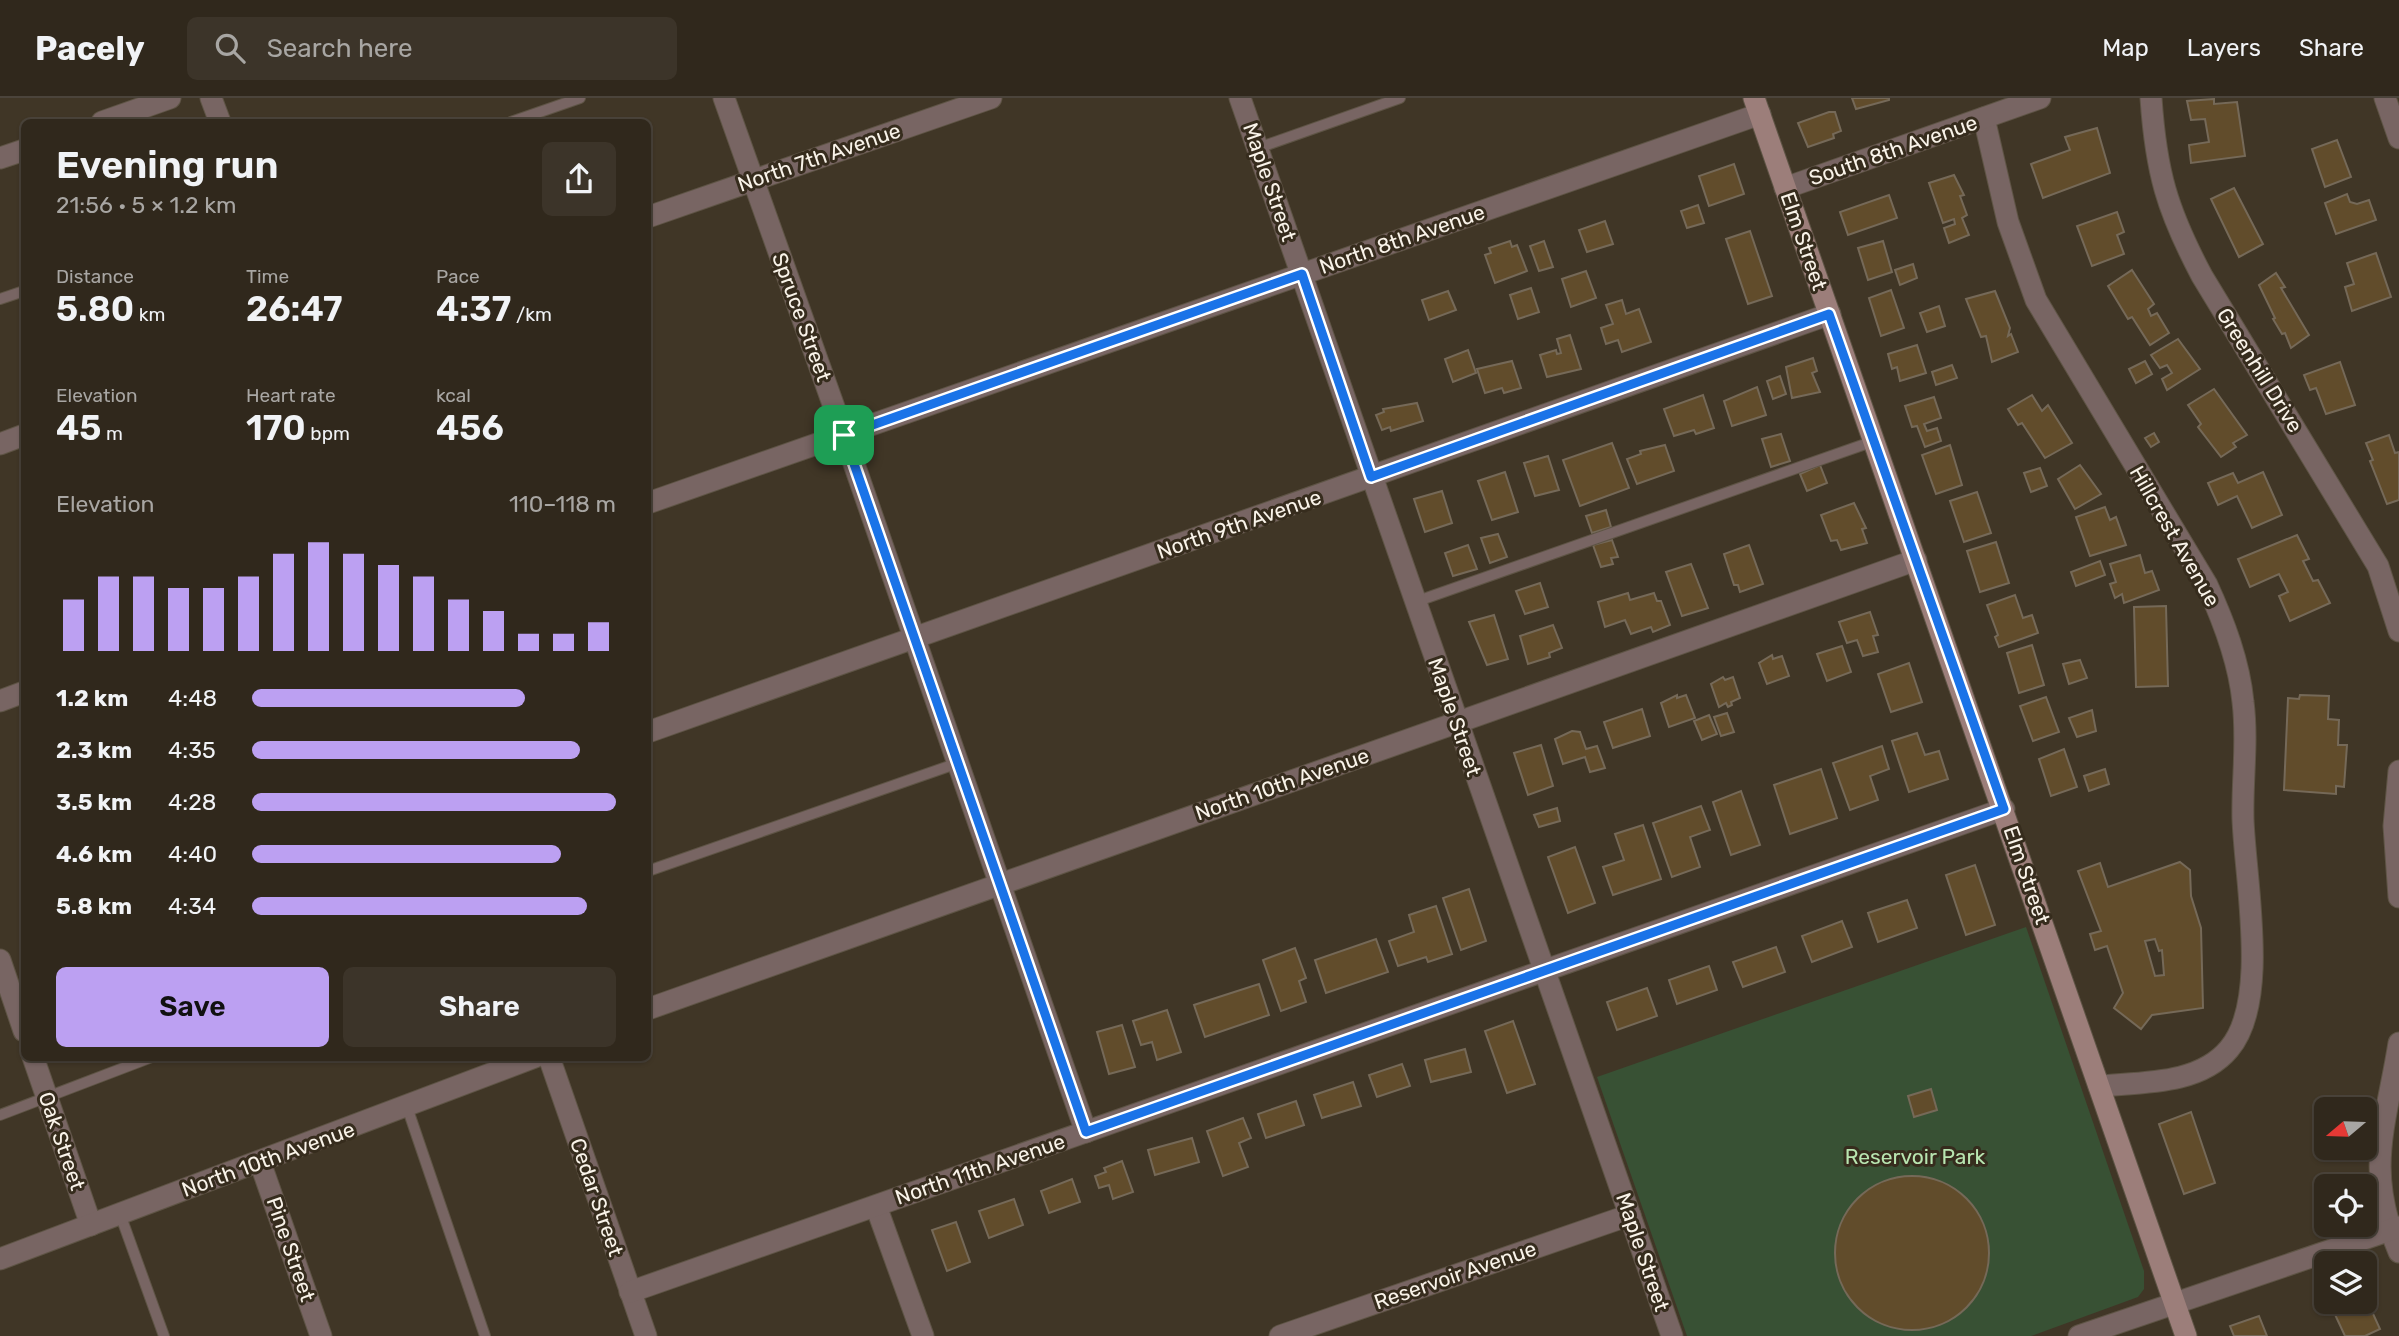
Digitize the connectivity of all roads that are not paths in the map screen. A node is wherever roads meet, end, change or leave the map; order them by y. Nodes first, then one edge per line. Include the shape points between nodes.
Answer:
1 (170, 98) edge
2 (211, 98) edge
3 (580, 98) edge
4 (724, 98) edge
5 (991, 98) edge
6 (1240, 98) edge
7 (1400, 98) edge
8 (2040, 98) edge
9 (2151, 98) edge
10 (1757, 106) edge
11 (2391, 107) edge
12 (1984, 118) junction
13 (110, 119) edge
14 (219, 119) edge
15 (519, 119) edge
16 (2399, 138) edge
17 (1258, 148) junction
18 (21, 151) edge
19 (0, 158) edge
20 (753, 179) junction
21 (1785, 188) junction
22 (651, 215) edge
23 (1302, 274) junction
24 (21, 292) edge
25 (0, 299) edge
26 (1829, 314) junction
27 (844, 435) junction
28 (21, 436) edge
29 (1874, 441) junction
30 (0, 444) edge
31 (1371, 477) junction
32 (651, 502) edge
33 (1916, 560) junction
34 (1415, 602) junction
35 (2399, 631) edge
36 (915, 638) junction
37 (21, 693) edge
38 (0, 701) edge
39 (1457, 723) junction
40 (651, 731) edge
41 (958, 763) junction
42 (2399, 771) edge
43 (2004, 809) junction
44 (651, 870) edge
45 (1000, 883) junction
46 (2399, 897) edge
47 (7, 970) edge
48 (1544, 970) junction
49 (651, 1008) edge
50 (21, 1020) edge
51 (2399, 1043) edge
52 (34, 1061) edge
53 (142, 1061) edge
54 (525, 1061) edge
55 (550, 1061) edge
56 (2099, 1086) junction
57 (47, 1097) junction
58 (407, 1107) junction
59 (0, 1115) edge
60 (1086, 1132) junction
61 (260, 1162) junction
62 (876, 1206) junction
63 (120, 1214) junction
64 (1630, 1214) junction
65 (91, 1225) junction
66 (2394, 1229) edge
67 (2399, 1252) edge
68 (0, 1258) edge
69 (630, 1292) junction
70 (2175, 1303) junction
71 (164, 1336) edge
72 (321, 1336) edge
73 (485, 1336) edge
74 (646, 1336) edge
75 (923, 1336) edge
76 (1280, 1336) edge
77 (1672, 1336) edge
78 (2079, 1336) edge
79 (2186, 1336) edge

1 - 13 street
2 - 14 street
3 - 15 lane
4 - 20 street, Spruce Street
5 - 20 street, North 7th Avenue
6 - 17 street, Maple Street
7 - 17 lane
8 - 12 street, South 8th Avenue
9 - 35 street, Greenhill Drive via 2161,176 2181,236 2378,566
10 - 21 street, Elm Street
10 - 23 street, North 8th Avenue
11 - 16 street
12 - 21 street, South 8th Avenue
12 - 56 street, Hillcrest Avenue via 2008,222 2036,300 2207,585 2224,622 2243,701 2251,970 2241,1030 2224,1055 2192,1074
17 - 23 street, Maple Street
18 - 19 street
20 - 22 street, North 7th Avenue
20 - 27 street, Spruce Street
21 - 26 street, Elm Street
23 - 27 street, North 8th Avenue
23 - 31 street, Maple Street
24 - 25 lane
26 - 29 street, Elm Street
26 - 31 street, North 9th Avenue
27 - 32 street, North 8th Avenue
27 - 36 street, Spruce Street
28 - 30 street
29 - 33 street, Elm Street
29 - 34 lane
31 - 34 street, Maple Street
31 - 36 street, North 9th Avenue
33 - 39 street, North 10th Avenue
33 - 43 street, Elm Street
34 - 39 street, Maple Street
36 - 40 street, North 9th Avenue
36 - 41 street, Spruce Street
37 - 38 street
39 - 45 street, North 10th Avenue
39 - 48 street, Maple Street
41 - 44 lane
41 - 45 street, Spruce Street
42 - 46 street via 2394,826
43 - 48 street, North 11th Avenue
43 - 56 street, Elm Street
45 - 49 street, North 10th Avenue
45 - 60 street, Spruce Street
47 - 50 street
48 - 60 street, North 11th Avenue
48 - 64 street, Maple Street
51 - 66 street via 2379,1160
52 - 57 street, Oak Street
53 - 57 lane
54 - 58 street, North 10th Avenue
55 - 69 street, Cedar Street
56 - 70 street, Elm Street
57 - 59 lane
57 - 65 street, Oak Street
58 - 61 street, North 10th Avenue
58 - 73 lane
60 - 62 street, North 11th Avenue
61 - 63 street, North 10th Avenue
61 - 72 street, Pine Street
62 - 69 street, North 11th Avenue
62 - 75 street
63 - 65 street, North 10th Avenue
63 - 71 lane
64 - 76 street, Reservoir Avenue
64 - 77 street, Maple Street
65 - 68 street, North 10th Avenue
66 - 67 street
66 - 70 street
69 - 74 street, Cedar Street
70 - 78 street
70 - 79 street, Elm Street

